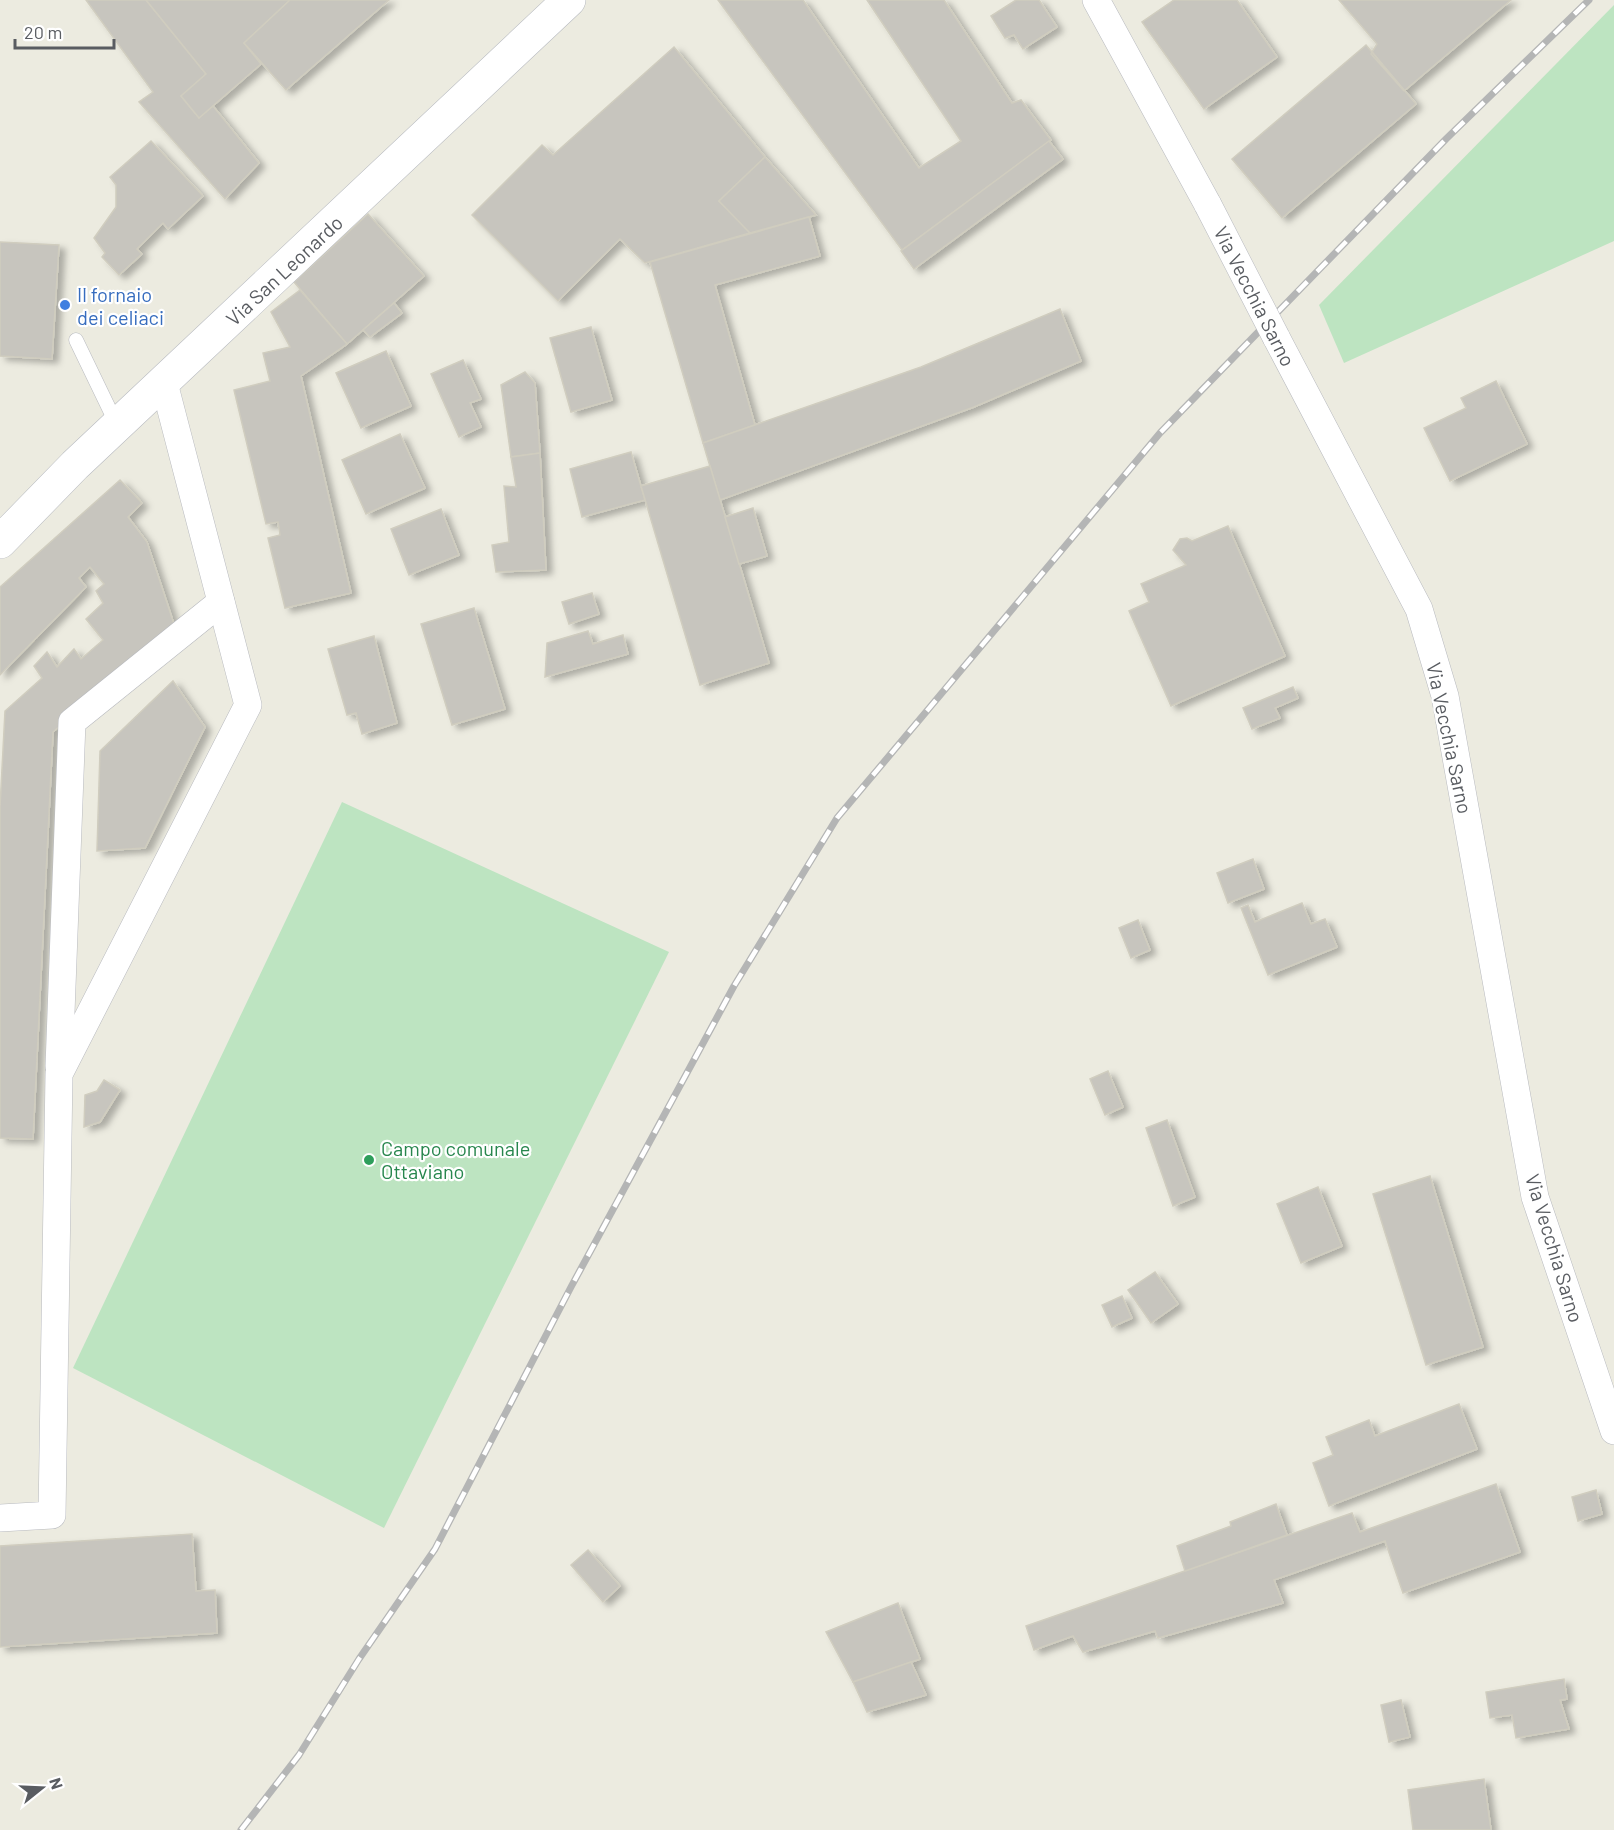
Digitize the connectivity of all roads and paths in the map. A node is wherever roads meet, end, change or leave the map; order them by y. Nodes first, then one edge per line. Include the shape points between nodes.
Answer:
1 (569, 0) edge
2 (1095, 0) edge
3 (76, 340) dead end
4 (164, 384) junction
5 (118, 426) junction
6 (0, 542) edge
7 (221, 602) junction
8 (59, 1074) junction
9 (1614, 1431) edge
10 (0, 1518) edge

1 - 4 main road, Via San Leonardo
2 - 9 street, Via Vecchia Sarno, bridge via 1208,206 1419,609 1444,696 1535,1197
3 - 5 lane
4 - 5 main road, Via San Leonardo
4 - 7 street
5 - 6 main road, Via San Leonardo
7 - 8 street via 248,705
7 - 8 street via 72,722
8 - 10 street via 52,1515

